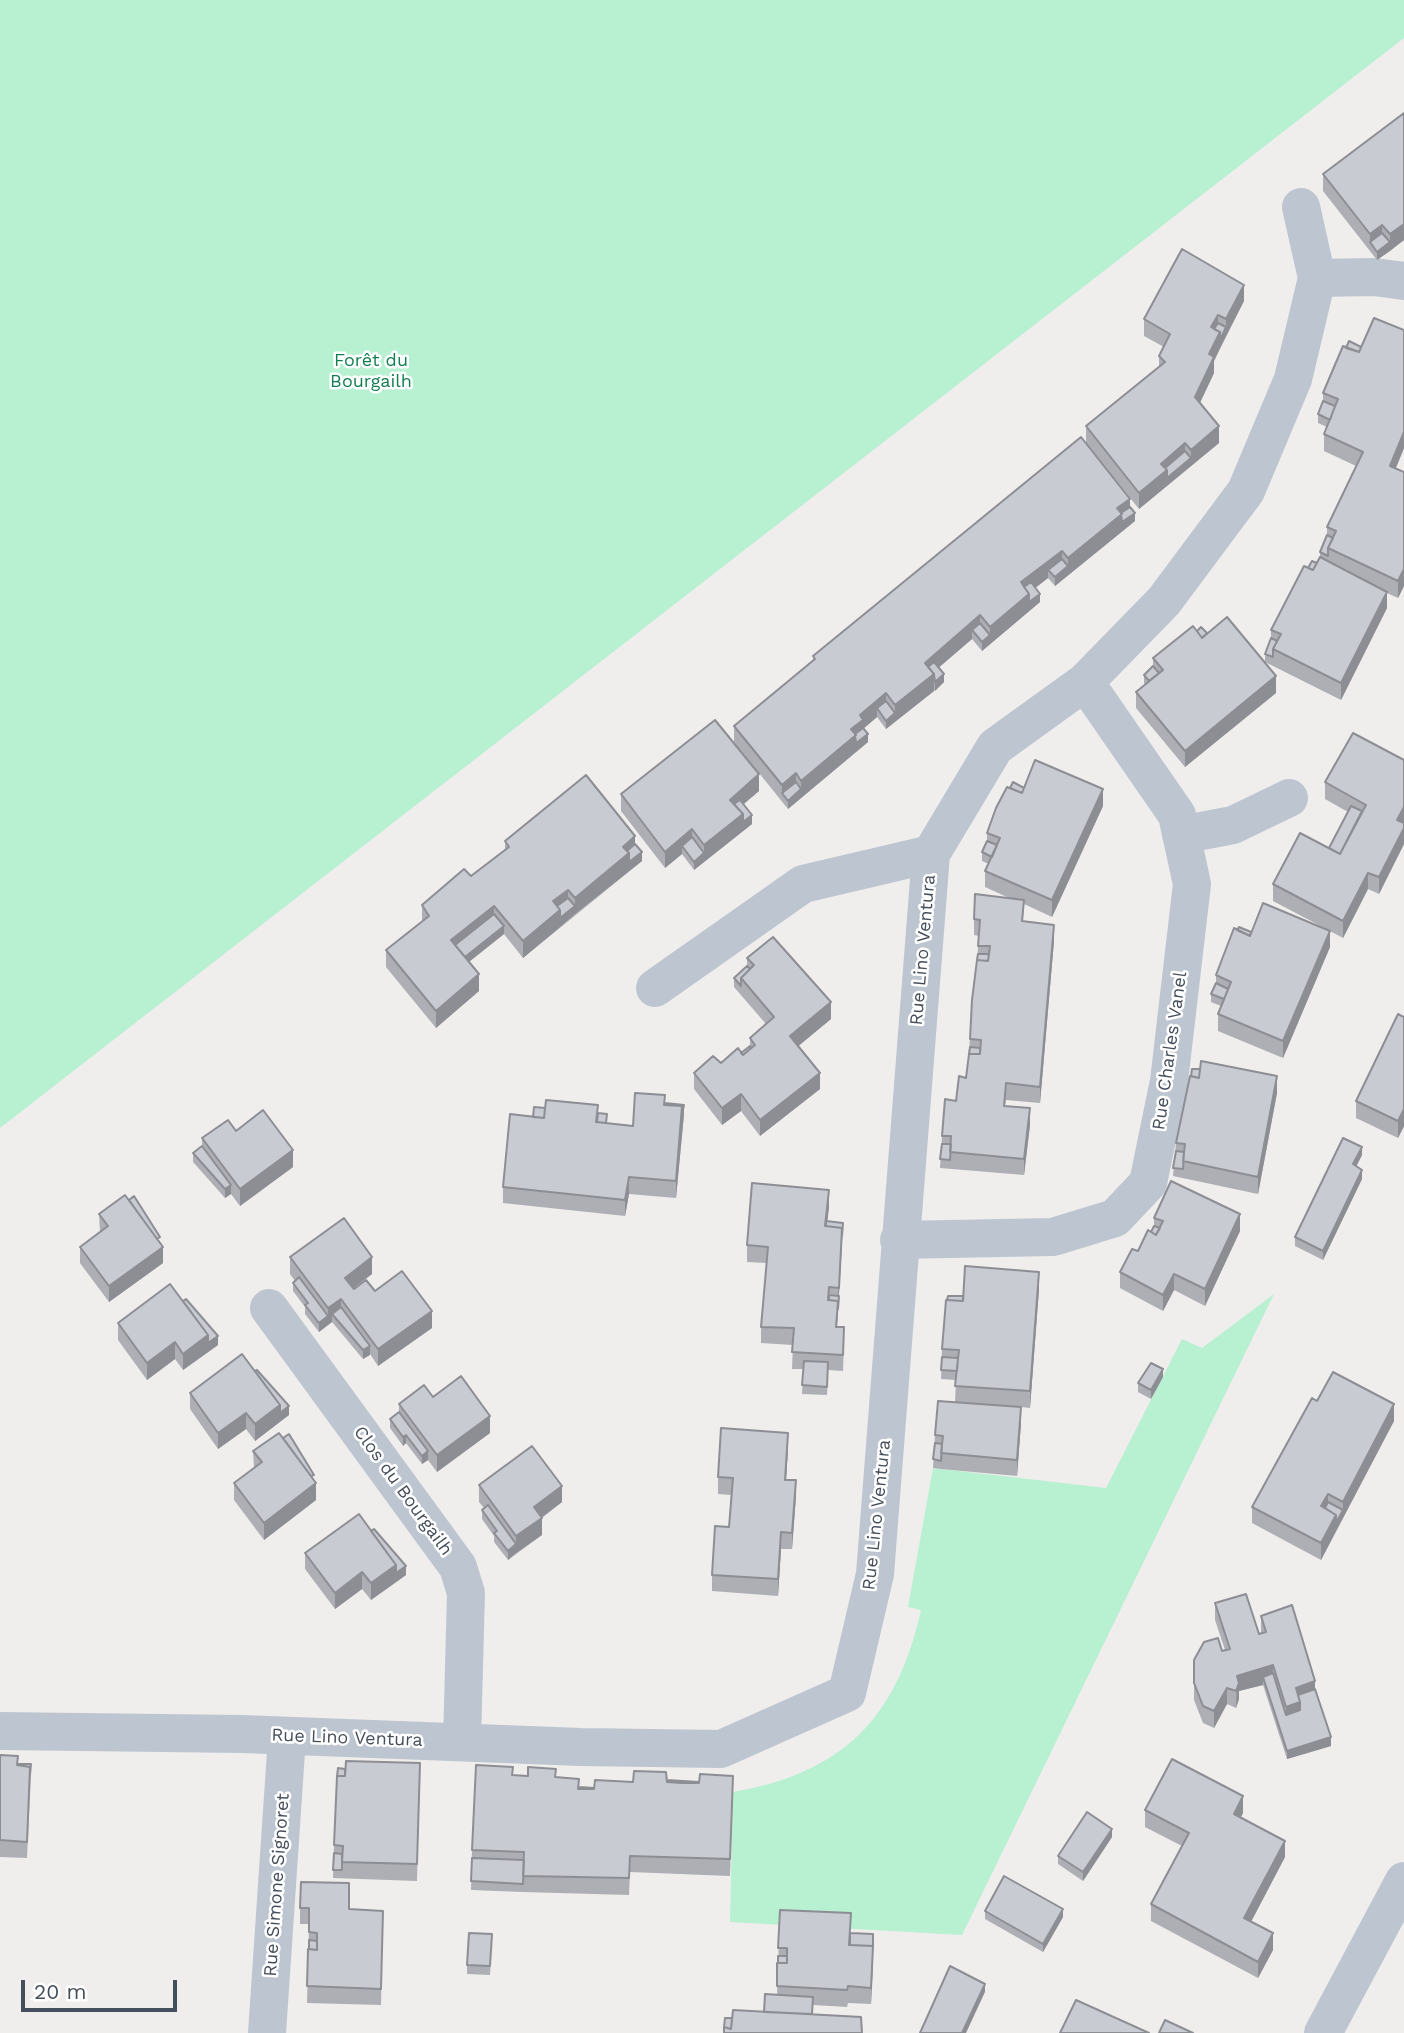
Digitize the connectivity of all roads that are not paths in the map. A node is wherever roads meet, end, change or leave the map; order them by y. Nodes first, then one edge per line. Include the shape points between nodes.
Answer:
1 (1300, 207) dead end
2 (1317, 278) junction
3 (1404, 281) edge
4 (1085, 682) junction
5 (1289, 798) dead end
6 (1181, 835) junction
7 (931, 854) junction
8 (655, 988) dead end
9 (899, 1240) junction
10 (269, 1308) dead end
11 (0, 1731) edge
12 (287, 1737) junction
13 (462, 1742) junction
14 (1404, 1881) edge
15 (267, 2033) edge
16 (1323, 2033) edge

1 - 2 street, Rue Lino Ventura
2 - 3 street
2 - 4 street, Rue Lino Ventura via 1293,379 1246,491 1164,601
4 - 6 street, Rue Charles Vanel via 1177,815
4 - 7 street, Rue Lino Ventura via 995,747
5 - 6 street via 1233,825
6 - 9 street, Rue Charles Vanel via 1192,884 1169,1081 1147,1183 1115,1218 1053,1237
7 - 8 street, Rue Lino Ventura via 803,884
7 - 9 street, Rue Lino Ventura
9 - 13 street, Rue Lino Ventura via 875,1574 847,1693 722,1749
10 - 13 street, Clos du Bourgailh via 458,1567 466,1593
11 - 12 street, Rue Lino Ventura
12 - 13 street, Rue Lino Ventura
12 - 15 street, Rue Simone Signoret
14 - 16 street

